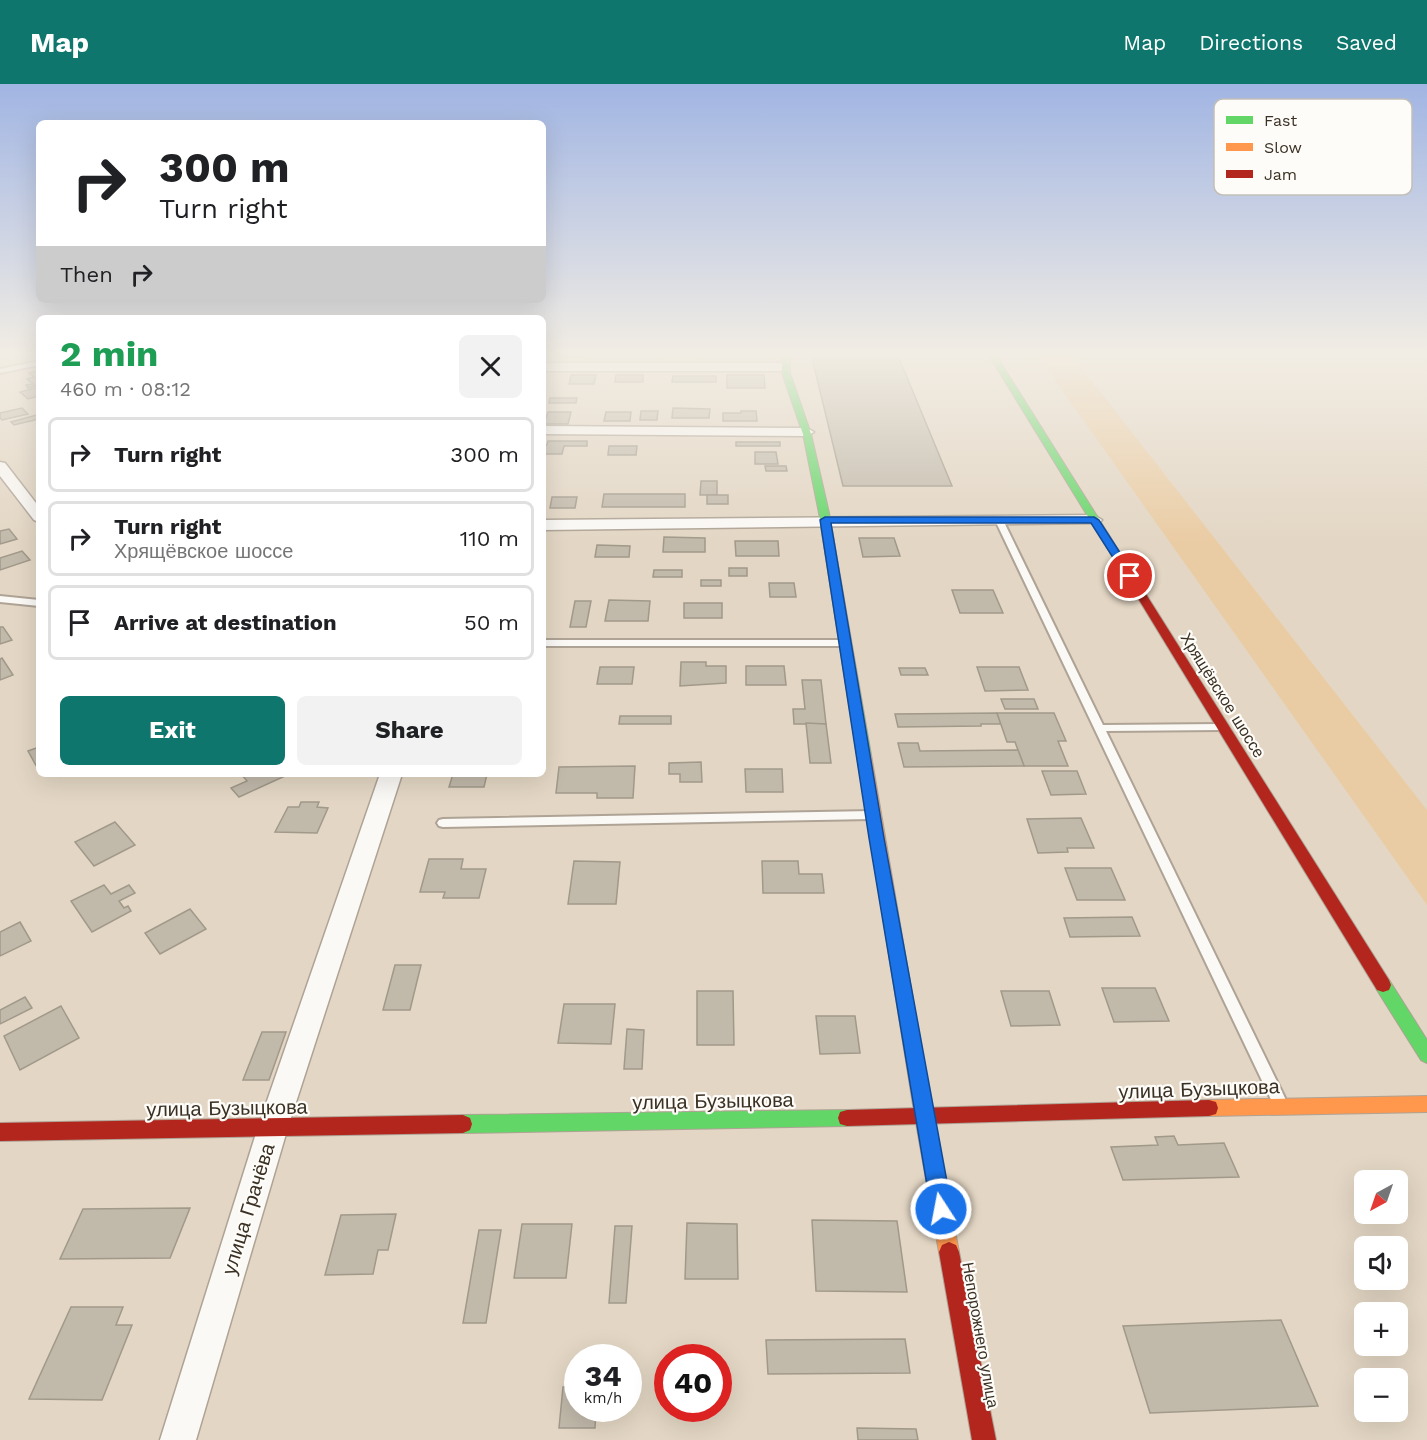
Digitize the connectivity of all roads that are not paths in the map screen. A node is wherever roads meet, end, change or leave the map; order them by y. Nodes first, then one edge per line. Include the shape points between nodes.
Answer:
1 (801, 415) edge
2 (1029, 415) edge
3 (546, 430) edge
4 (807, 432) junction
5 (0, 466) edge
6 (36, 513) edge
7 (825, 520) junction
8 (999, 520) junction
9 (1094, 520) junction
10 (546, 525) edge
11 (0, 599) edge
12 (36, 603) edge
13 (546, 643) edge
14 (844, 643) junction
15 (1224, 727) junction
16 (1099, 728) junction
17 (390, 777) edge
18 (873, 814) junction
19 (443, 823) dead end
20 (1427, 1055) edge
21 (1427, 1104) edge
22 (1281, 1106) junction
23 (924, 1117) junction
24 (273, 1127) junction
25 (0, 1132) edge
26 (178, 1440) edge
27 (984, 1440) edge

1 - 4 street, Непорожнего улица
2 - 9 street, Хрящёвское шоссе
3 - 4 street
4 - 7 street, Непорожнего улица
5 - 6 street
7 - 8 street
7 - 10 street
7 - 14 street, Непорожнего улица
8 - 9 street
8 - 16 lane
9 - 15 street, Хрящёвское шоссе
11 - 12 lane
13 - 14 lane
14 - 18 street, Непорожнего улица
15 - 16 lane
15 - 20 street, Хрящёвское шоссе
16 - 22 lane
17 - 24 street, улица Грачёва
18 - 19 lane
18 - 23 street, Непорожнего улица
21 - 22 street, улица Бузыцкова
22 - 23 street, улица Бузыцкова
23 - 24 street, улица Бузыцкова
23 - 27 street, Непорожнего улица
24 - 25 street, улица Бузыцкова
24 - 26 street, улица Грачёва

